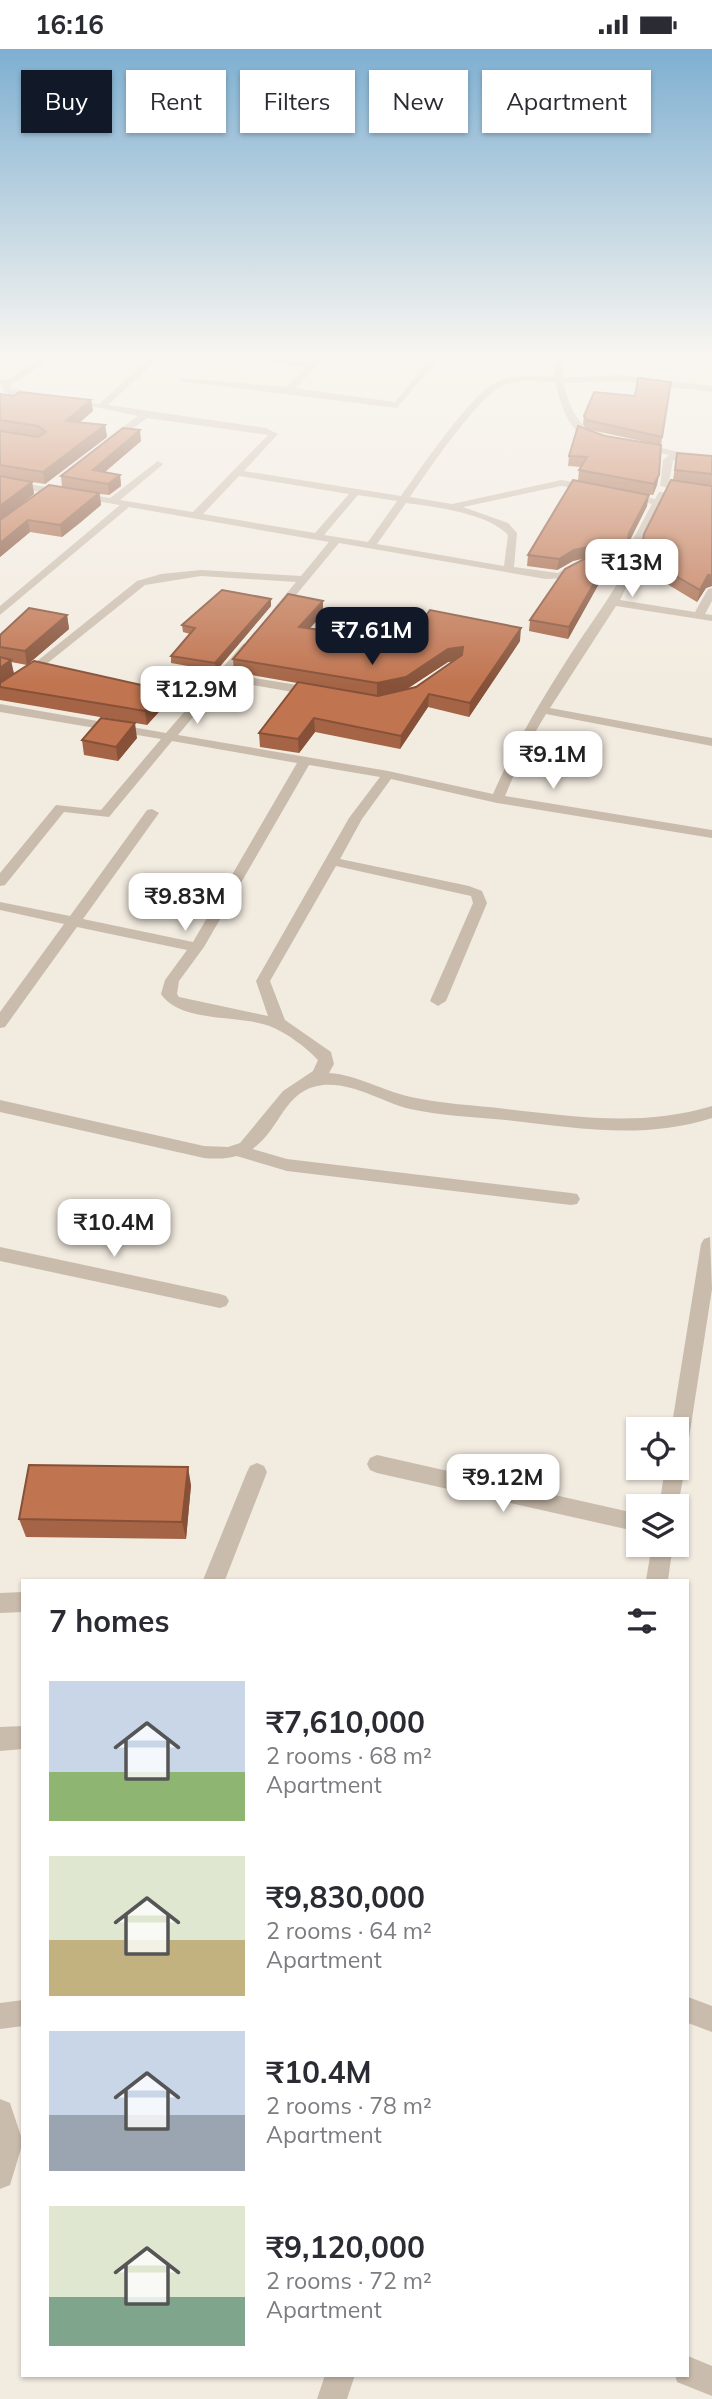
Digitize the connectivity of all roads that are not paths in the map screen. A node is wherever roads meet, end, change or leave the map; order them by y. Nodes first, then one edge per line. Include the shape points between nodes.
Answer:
1 (155, 467) edge
2 (243, 467) edge
3 (427, 467) edge
4 (669, 467) edge
5 (237, 473) junction
6 (0, 482) edge
7 (58, 482) edge
8 (603, 490) edge
9 (48, 491) junction
10 (356, 492) junction
11 (617, 493) edge
12 (38, 498) edge
13 (404, 500) junction
14 (111, 502) junction
15 (657, 502) junction
16 (126, 505) junction
17 (452, 507) junction
18 (195, 516) junction
19 (317, 537) junction
20 (336, 540) junction
21 (370, 546) junction
22 (631, 568) junction
23 (509, 569) junction
24 (303, 579) junction
25 (712, 591) edge
26 (613, 602) junction
27 (0, 612) edge
28 (698, 615) junction
29 (712, 618) edge
30 (268, 622) edge
31 (259, 633) edge
32 (10, 668) edge
33 (30, 672) junction
34 (223, 676) junction
35 (0, 692) edge
36 (326, 694) edge
37 (0, 708) edge
38 (543, 710) junction
39 (170, 739) junction
40 (712, 742) edge
41 (305, 761) junction
42 (388, 775) junction
43 (498, 799) junction
44 (152, 813) dead end
45 (712, 834) edge
46 (332, 861) junction
47 (0, 882) edge
48 (0, 906) edge
49 (74, 919) junction
50 (197, 947) junction
51 (439, 1001) dead end
52 (0, 1023) edge
53 (278, 1023) junction
54 (313, 1080) junction
55 (0, 1105) edge
56 (712, 1112) edge
57 (239, 1151) junction
58 (571, 1199) dead end
59 (710, 1244) dead end
60 (0, 1254) edge
61 (220, 1301) dead end
62 (682, 1417) edge
63 (377, 1464) dead end
64 (257, 1472) dead end
65 (626, 1520) edge
66 (661, 1557) edge
67 (214, 1579) edge
68 (657, 1579) edge
69 (21, 1602) edge
70 (0, 1603) edge
71 (21, 1737) edge
72 (0, 1739) edge
73 (689, 2010) edge
74 (21, 2013) edge
75 (0, 2016) edge
76 (712, 2019) edge
77 (0, 2113) edge
78 (0, 2175) edge
79 (689, 2371) edge
80 (339, 2377) edge
81 (712, 2381) edge
82 (332, 2399) edge

1 - 14 street
2 - 5 street
3 - 13 street
4 - 15 street via 671,487
5 - 10 street
5 - 18 street
6 - 9 street
7 - 9 street
8 - 17 street via 561,483
9 - 12 street
9 - 14 street
10 - 13 street
10 - 19 street
11 - 15 street
13 - 17 street
13 - 21 street
14 - 16 street
15 - 22 street via 635,545
16 - 18 street
16 - 27 street
17 - 23 street via 504,525 513,535
18 - 19 street
19 - 20 street
20 - 21 street
20 - 24 street
21 - 23 street
22 - 23 street via 582,562 560,576
22 - 26 street
24 - 30 street
24 - 33 street via 192,572 161,576 141,583
25 - 28 street
26 - 28 street
26 - 38 street
28 - 29 street
31 - 34 street
32 - 33 street
33 - 35 street
34 - 36 street
34 - 39 street
37 - 39 street
38 - 40 street
38 - 43 street via 518,751
39 - 41 street
39 - 47 street via 104,814 61,808
41 - 42 street
41 - 50 street
42 - 43 street
42 - 46 street
43 - 45 street
44 - 49 street
46 - 51 street via 477,894 480,903
46 - 53 street via 263,981
48 - 49 street
49 - 50 street
49 - 52 street
50 - 53 street via 172,980 169,994 174,1001
53 - 54 street via 325,1056 324,1072
54 - 56 street via 348,1082 412,1104 601,1125 677,1124
54 - 57 street via 286,1096
55 - 57 street via 204,1152
57 - 58 street via 287,1165
59 - 62 street
60 - 61 street
63 - 65 street
64 - 67 street
66 - 68 street
69 - 70 street
71 - 72 street
73 - 76 street
74 - 75 street
77 - 78 street via 10,2145
79 - 81 street
80 - 82 street

